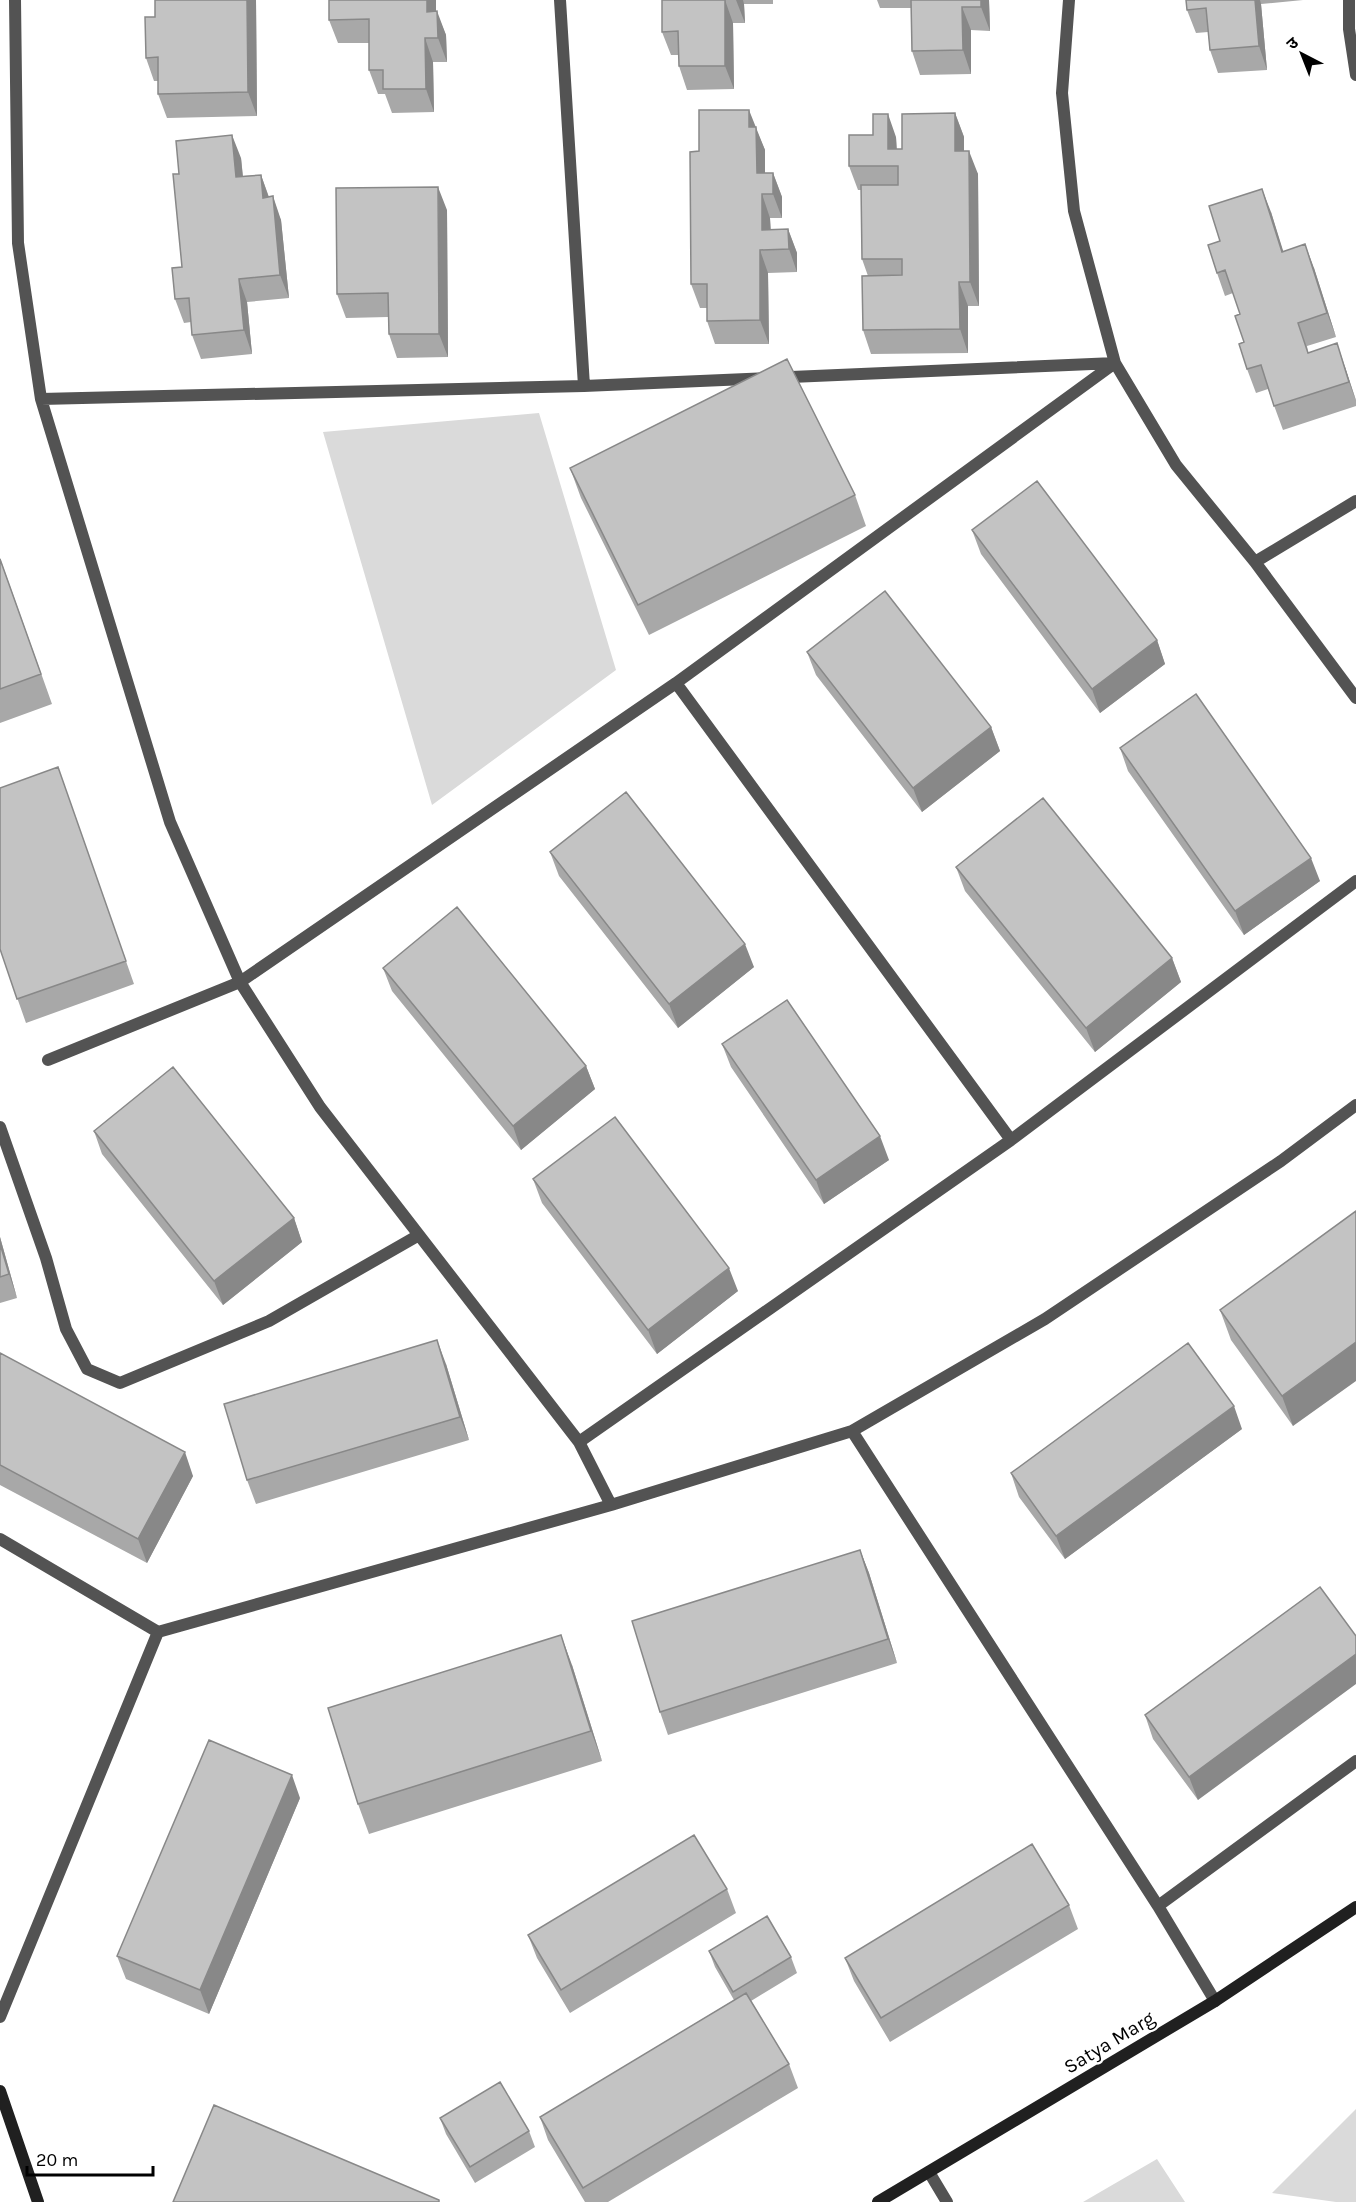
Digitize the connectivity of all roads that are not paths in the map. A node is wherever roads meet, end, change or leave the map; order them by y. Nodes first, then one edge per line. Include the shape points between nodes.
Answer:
1 (15, 0) edge
2 (560, 0) edge
3 (1069, 0) edge
4 (1349, 0) edge
5 (1356, 75) edge
6 (1115, 363) junction
7 (584, 386) junction
8 (41, 399) junction
9 (1356, 501) edge
10 (1256, 562) junction
11 (676, 683) junction
12 (1356, 698) edge
13 (1356, 881) edge
14 (240, 982) junction
15 (48, 1060) dead end
16 (1356, 1105) edge
17 (0, 1127) edge
18 (1011, 1140) junction
19 (419, 1235) junction
20 (852, 1431) junction
21 (579, 1442) junction
22 (611, 1505) junction
23 (0, 1539) edge
24 (158, 1632) junction
25 (1356, 1761) edge
26 (1158, 1906) junction
27 (1356, 1907) edge
28 (1215, 2001) junction
29 (0, 2016) edge
30 (0, 2091) edge
31 (929, 2172) junction
32 (38, 2202) edge
33 (878, 2202) edge
34 (947, 2202) edge

1 - 8 street via 18,243
2 - 7 street
3 - 6 street via 1062,93 1074,211
4 - 5 street
6 - 7 street
6 - 10 street via 1176,465
6 - 11 street
7 - 8 street
8 - 14 street via 170,822
9 - 10 street
10 - 12 street
11 - 14 street
11 - 18 street
13 - 18 street
14 - 15 street
14 - 19 street via 320,1107
16 - 20 street via 1281,1161 1045,1319
17 - 19 street via 46,1258 66,1329 87,1369 120,1383 269,1321
18 - 21 street
19 - 21 street
20 - 22 street
20 - 26 street
21 - 22 street
22 - 24 street
23 - 24 street
24 - 29 street
25 - 26 street
26 - 28 street
27 - 28 street, Satya Marg
28 - 31 street, Satya Marg
30 - 32 street
31 - 33 street, Satya Marg
31 - 34 street

